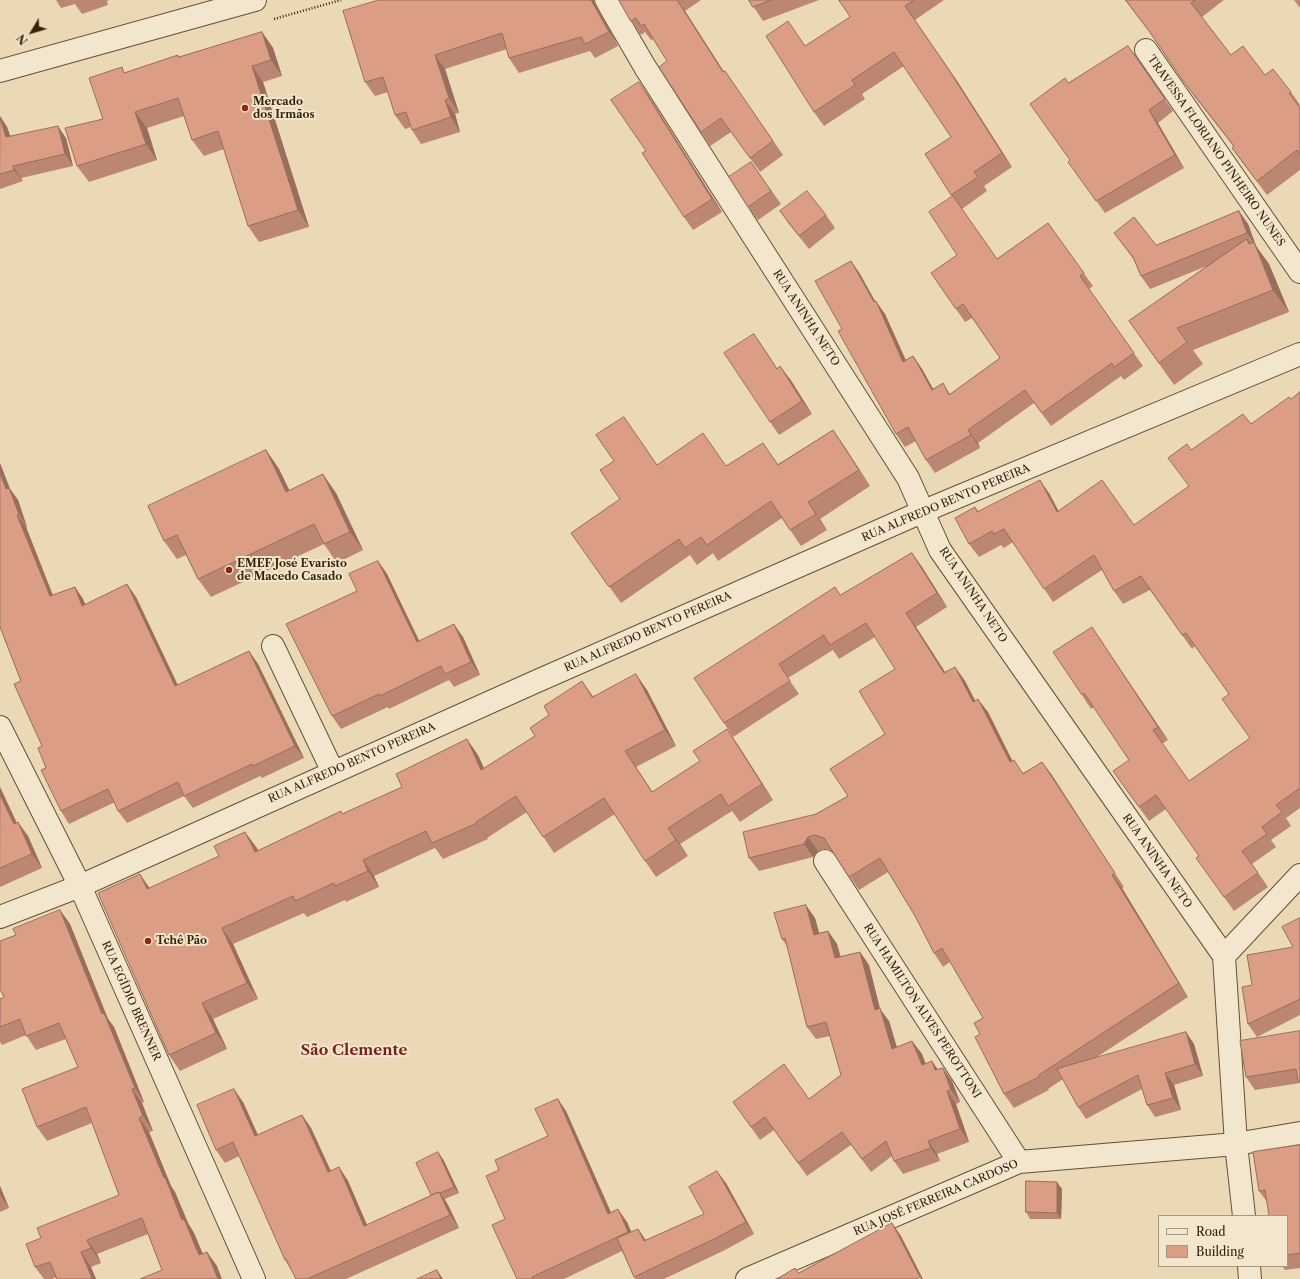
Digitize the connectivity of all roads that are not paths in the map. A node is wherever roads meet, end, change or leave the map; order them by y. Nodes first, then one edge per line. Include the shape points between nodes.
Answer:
1 (255, 0) edge
2 (606, 0) edge
3 (1146, 50) dead end
4 (0, 71) edge
5 (1300, 272) edge
6 (1300, 354) edge
7 (924, 511) junction
8 (273, 646) dead end
9 (0, 727) edge
10 (333, 772) junction
11 (825, 861) dead end
12 (1300, 875) edge
13 (80, 886) junction
14 (0, 917) edge
15 (1224, 956) junction
16 (1300, 1133) edge
17 (1236, 1144) junction
18 (1019, 1162) junction
19 (1244, 1215) edge
20 (1249, 1267) edge
21 (254, 1279) edge
22 (747, 1279) edge
23 (1250, 1279) edge

1 - 4 street
2 - 7 street, RUA ANINHA NETO via 645,68 908,478
3 - 5 street, TRAVESSA FLORIANO PINHEIRO NUNES
6 - 7 street, RUA ALFREDO BENTO PEREIRA
7 - 10 street, RUA ALFREDO BENTO PEREIRA
7 - 15 street, RUA ANINHA NETO via 940,550
8 - 10 street
9 - 13 street, RUA EGÍDIO BRENNER
10 - 13 street, RUA ALFREDO BENTO PEREIRA
11 - 18 street, RUA HAMILTON ALVES PEROTTONI
12 - 15 street
13 - 14 street, RUA ALFREDO BENTO PEREIRA
13 - 21 street, RUA EGÍDIO BRENNER
15 - 17 street
16 - 17 street, RUA JOSÉ FERREIRA CARDOSO
17 - 18 street, RUA JOSÉ FERREIRA CARDOSO
17 - 19 street
18 - 22 street, RUA JOSÉ FERREIRA CARDOSO
20 - 23 street

